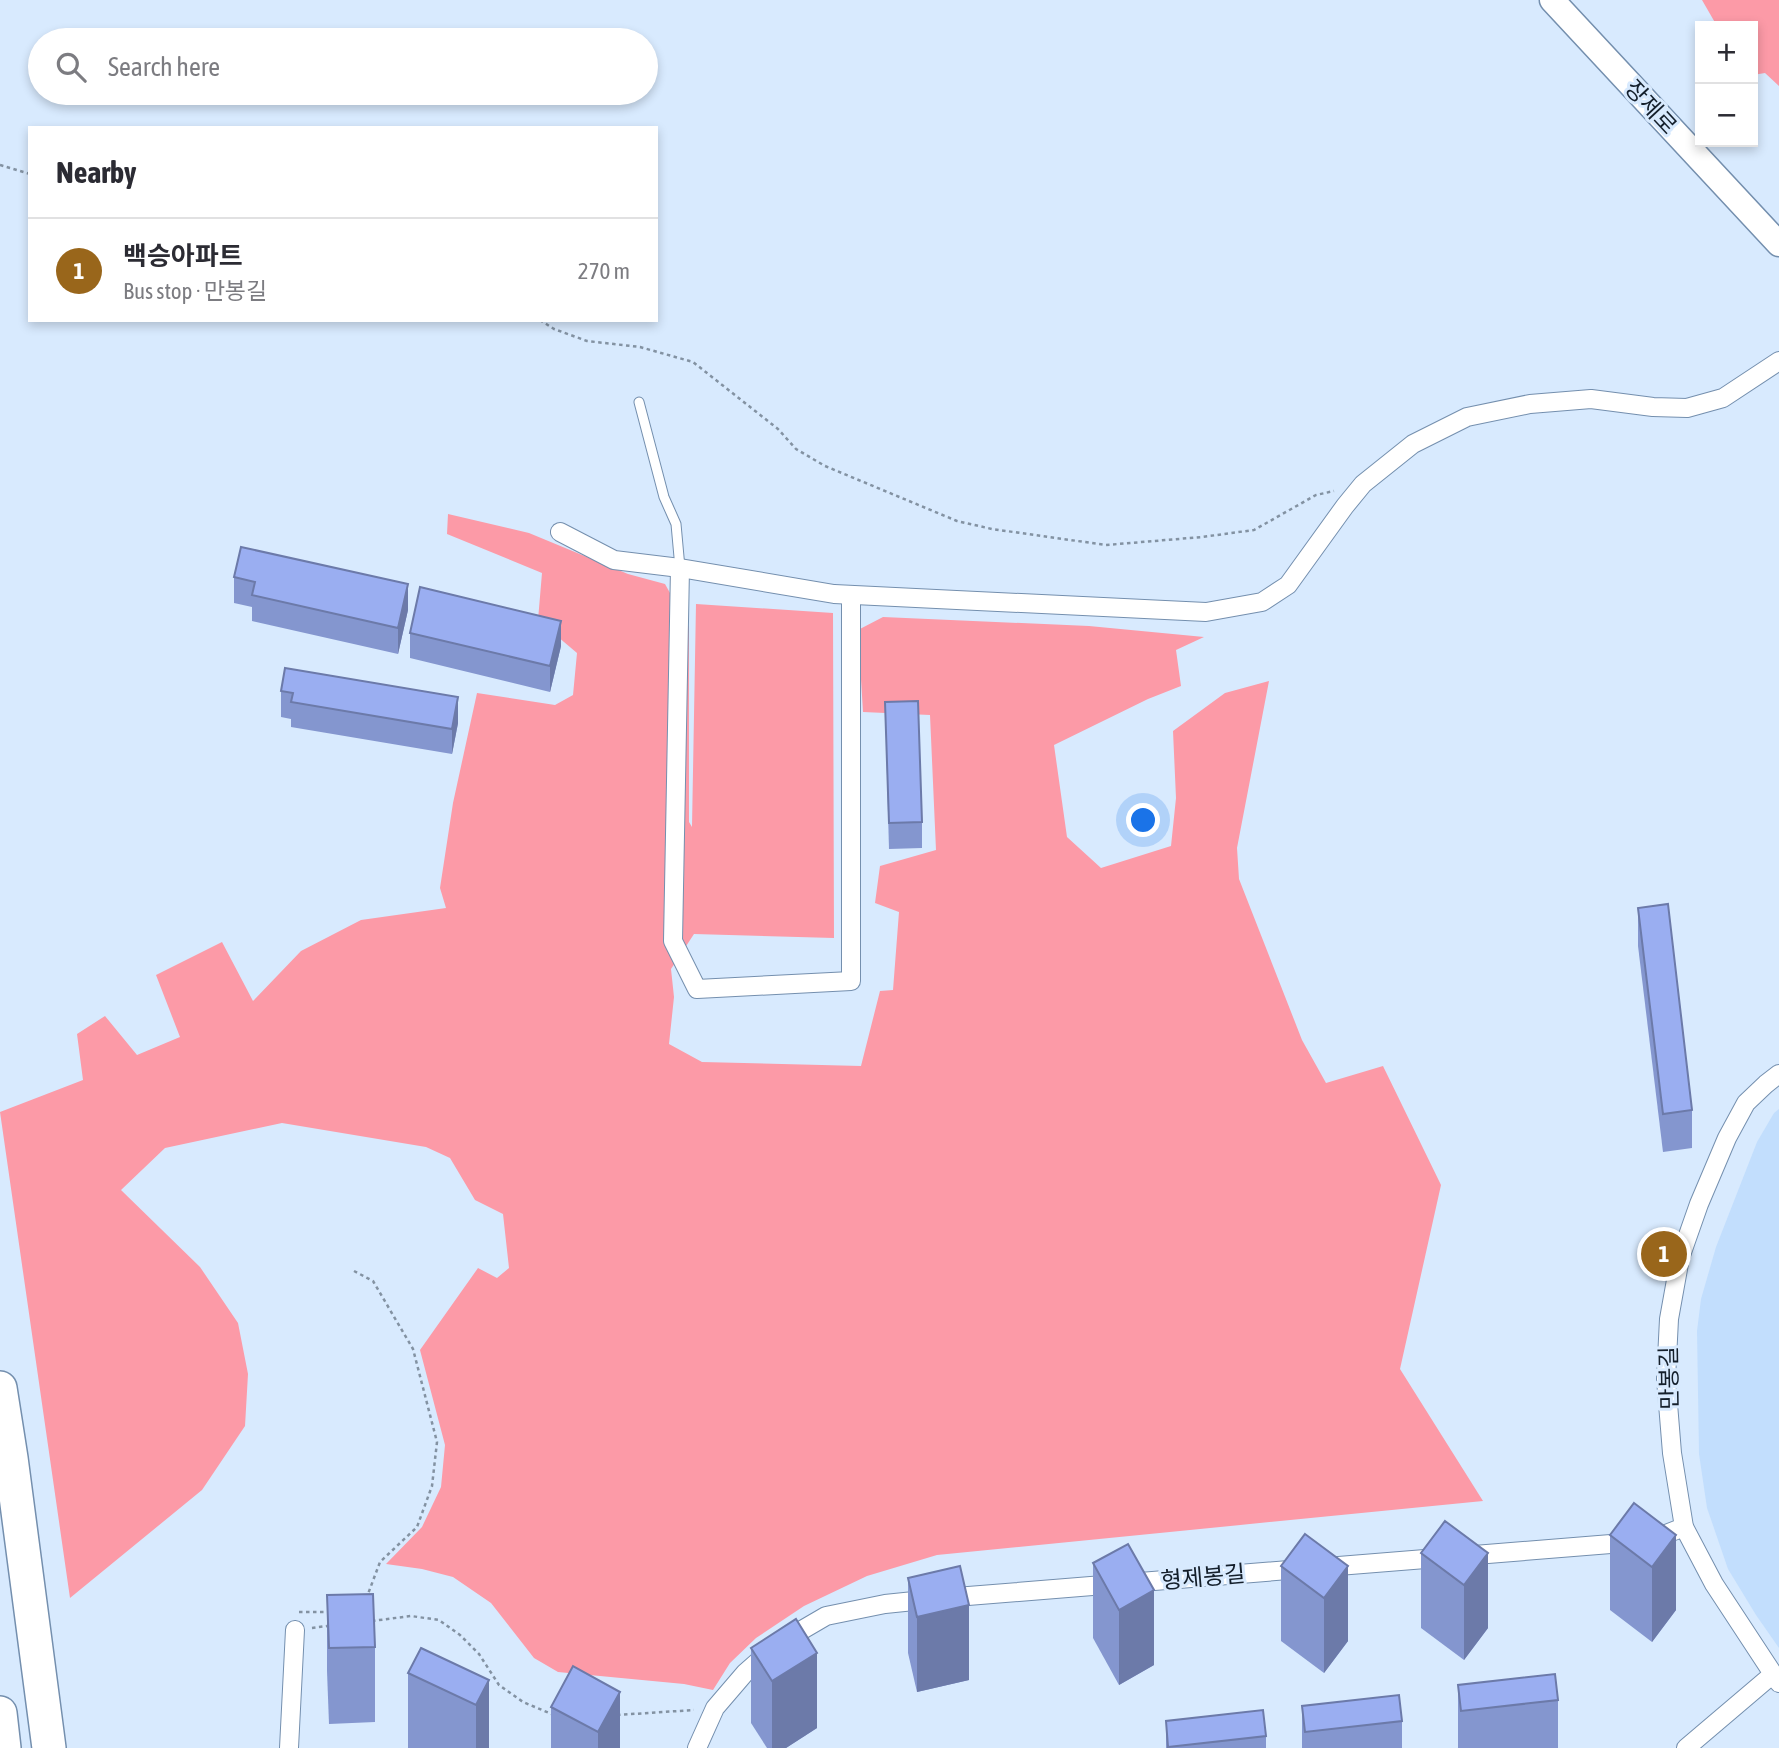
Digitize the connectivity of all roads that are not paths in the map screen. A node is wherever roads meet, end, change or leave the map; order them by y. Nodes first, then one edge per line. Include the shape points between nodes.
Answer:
1 (1552, 0) edge
2 (1779, 244) edge
3 (1779, 361) edge
4 (639, 402) dead end
5 (560, 532) dead end
6 (680, 568) junction
7 (851, 595) junction
8 (1779, 1074) edge
9 (0, 1388) edge
10 (1684, 1527) junction
11 (295, 1630) road end
12 (1776, 1679) edge
13 (0, 1713) edge
14 (49, 1744) edge
15 (4, 1748) edge
16 (289, 1748) edge
17 (697, 1748) edge
18 (1686, 1748) edge

1 - 2 main road, 장제로
3 - 7 street via 1723,398 1687,408 1591,399 1530,404 1467,417 1413,444 1363,484 1288,585 1262,602 1206,612
4 - 6 lane via 664,497 676,524
5 - 6 street via 614,561
6 - 7 street
6 - 7 street via 673,941 697,989 851,981
8 - 10 street, 만봉길 via 1746,1103 1733,1127 1680,1258 1669,1319 1666,1379
9 - 14 highway
10 - 12 street, 만봉길 via 1714,1584
10 - 17 street, 형제봉길 via 1648,1541 956,1597 826,1616 778,1644 745,1673 715,1708
11 - 16 street
12 - 18 street
13 - 15 highway

